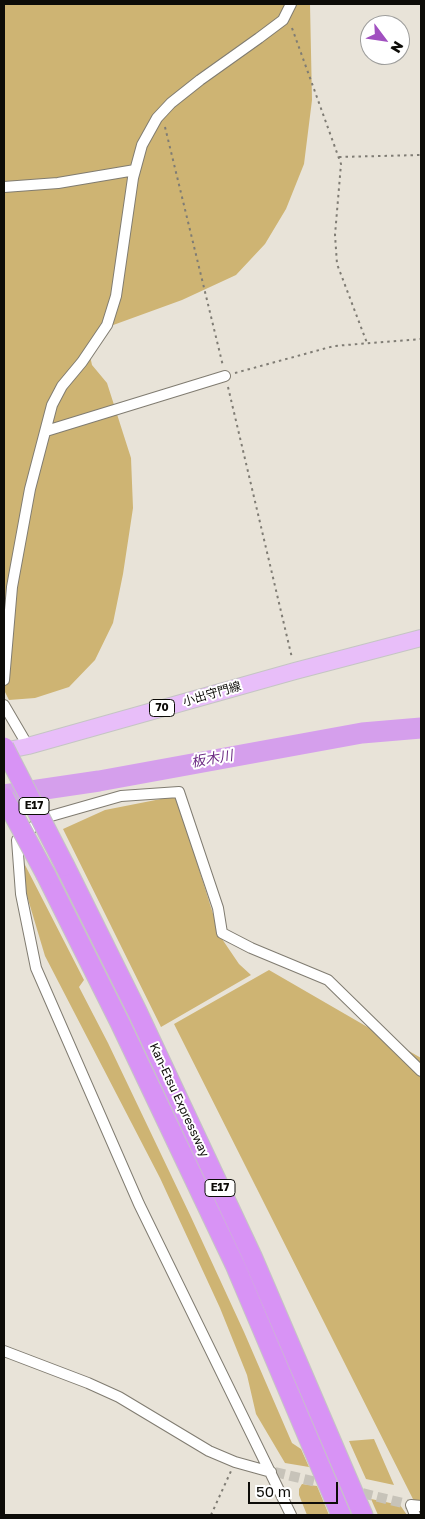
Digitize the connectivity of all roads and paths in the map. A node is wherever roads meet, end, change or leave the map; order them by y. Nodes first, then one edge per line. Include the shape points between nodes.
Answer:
1 (291, 4) edge
2 (292, 28) dead end
3 (161, 113) junction
4 (421, 155) edge
5 (339, 157) junction
6 (135, 170) junction
7 (4, 187) edge
8 (421, 339) edge
9 (367, 343) junction
10 (225, 376) junction
11 (46, 432) junction
12 (421, 638) edge
13 (295, 671) junction
14 (4, 680) edge
15 (4, 705) edge
16 (28, 746) junction
17 (4, 749) edge
18 (4, 796) edge
19 (421, 1071) edge
20 (4, 1351) edge
21 (235, 1462) junction
22 (272, 1472) junction
23 (421, 1506) edge
24 (211, 1515) edge
25 (291, 1515) edge
26 (341, 1515) edge
27 (363, 1515) edge
28 (415, 1515) edge

1 - 3 street via 282,20
2 - 5 path
3 - 6 street via 142,145
3 - 10 path
4 - 5 path
5 - 9 path via 335,235 337,264
6 - 7 street via 58,183
6 - 11 street via 116,296 107,325 62,386 52,405
8 - 9 path
9 - 10 path via 334,346
10 - 11 street
10 - 13 path
11 - 14 street via 30,489 12,587
12 - 13 main road, 小出守門線 / 70
13 - 16 main road, 小出守門線 / 70
15 - 16 street
16 - 17 main road, 小出守門線 / 70
17 - 27 highway, Kan-Etsu Expressway / E17, bridge via 137,1011 252,1256
18 - 26 highway, Kan-Etsu Expressway / E17, bridge via 124,1031 235,1265
19 - 22 street via 328,980 222,933 218,908 179,792 121,796 44,818 17,840 21,894 36,968 138,1204
20 - 21 street via 119,1397 209,1451
21 - 22 street
21 - 24 path
22 - 25 street
23 - 28 street via 411,1505

